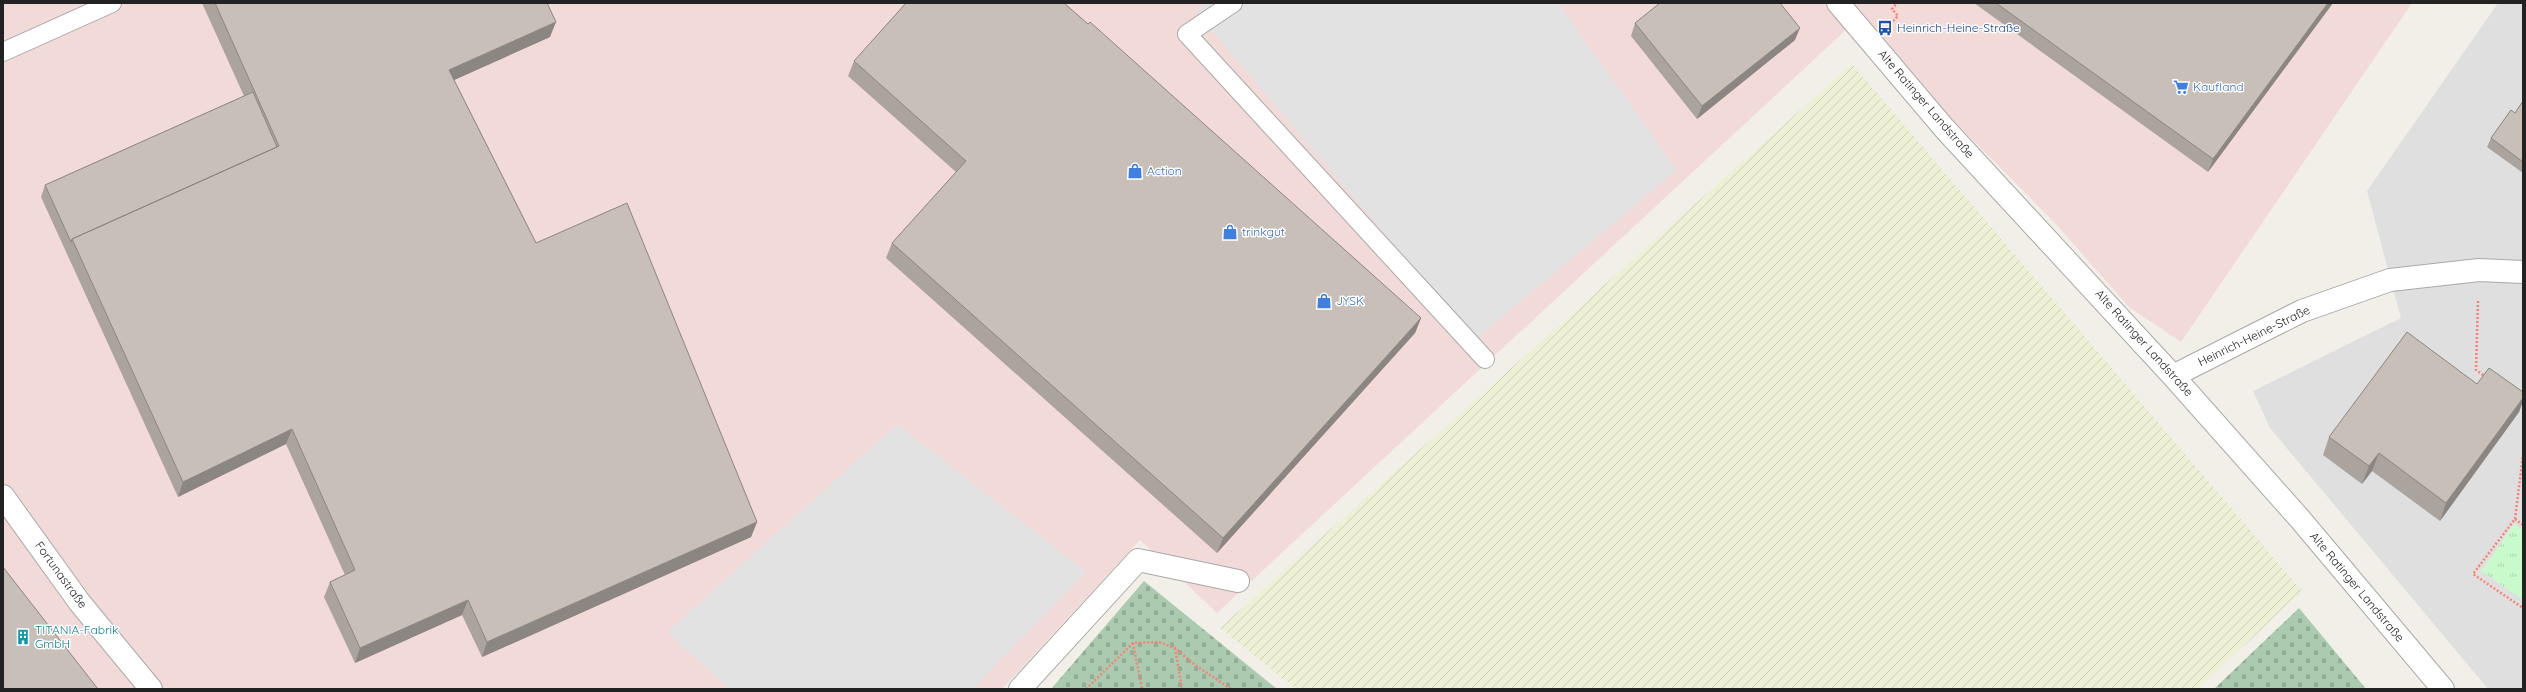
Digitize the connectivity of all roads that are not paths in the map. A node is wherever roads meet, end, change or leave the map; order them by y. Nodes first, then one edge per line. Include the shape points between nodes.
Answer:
1 (112, 3) edge
2 (1233, 3) edge
3 (1838, 3) edge
4 (3, 52) edge
5 (2523, 272) edge
6 (1485, 359) dead end
7 (2173, 376) junction
8 (3, 496) edge
9 (1238, 581) dead end
10 (151, 689) edge
11 (1020, 689) edge
12 (2444, 689) edge

1 - 4 lane
2 - 6 lane via 1187,34
3 - 7 street, Alte Ratinger Landstraße via 1944,128
5 - 7 street, Heinrich-Heine-Straße via 2480,270 2390,280 2302,311
7 - 12 street, Alte Ratinger Landstraße via 2300,519
8 - 10 street, Fortunastraße via 80,603
9 - 11 street via 1138,560

